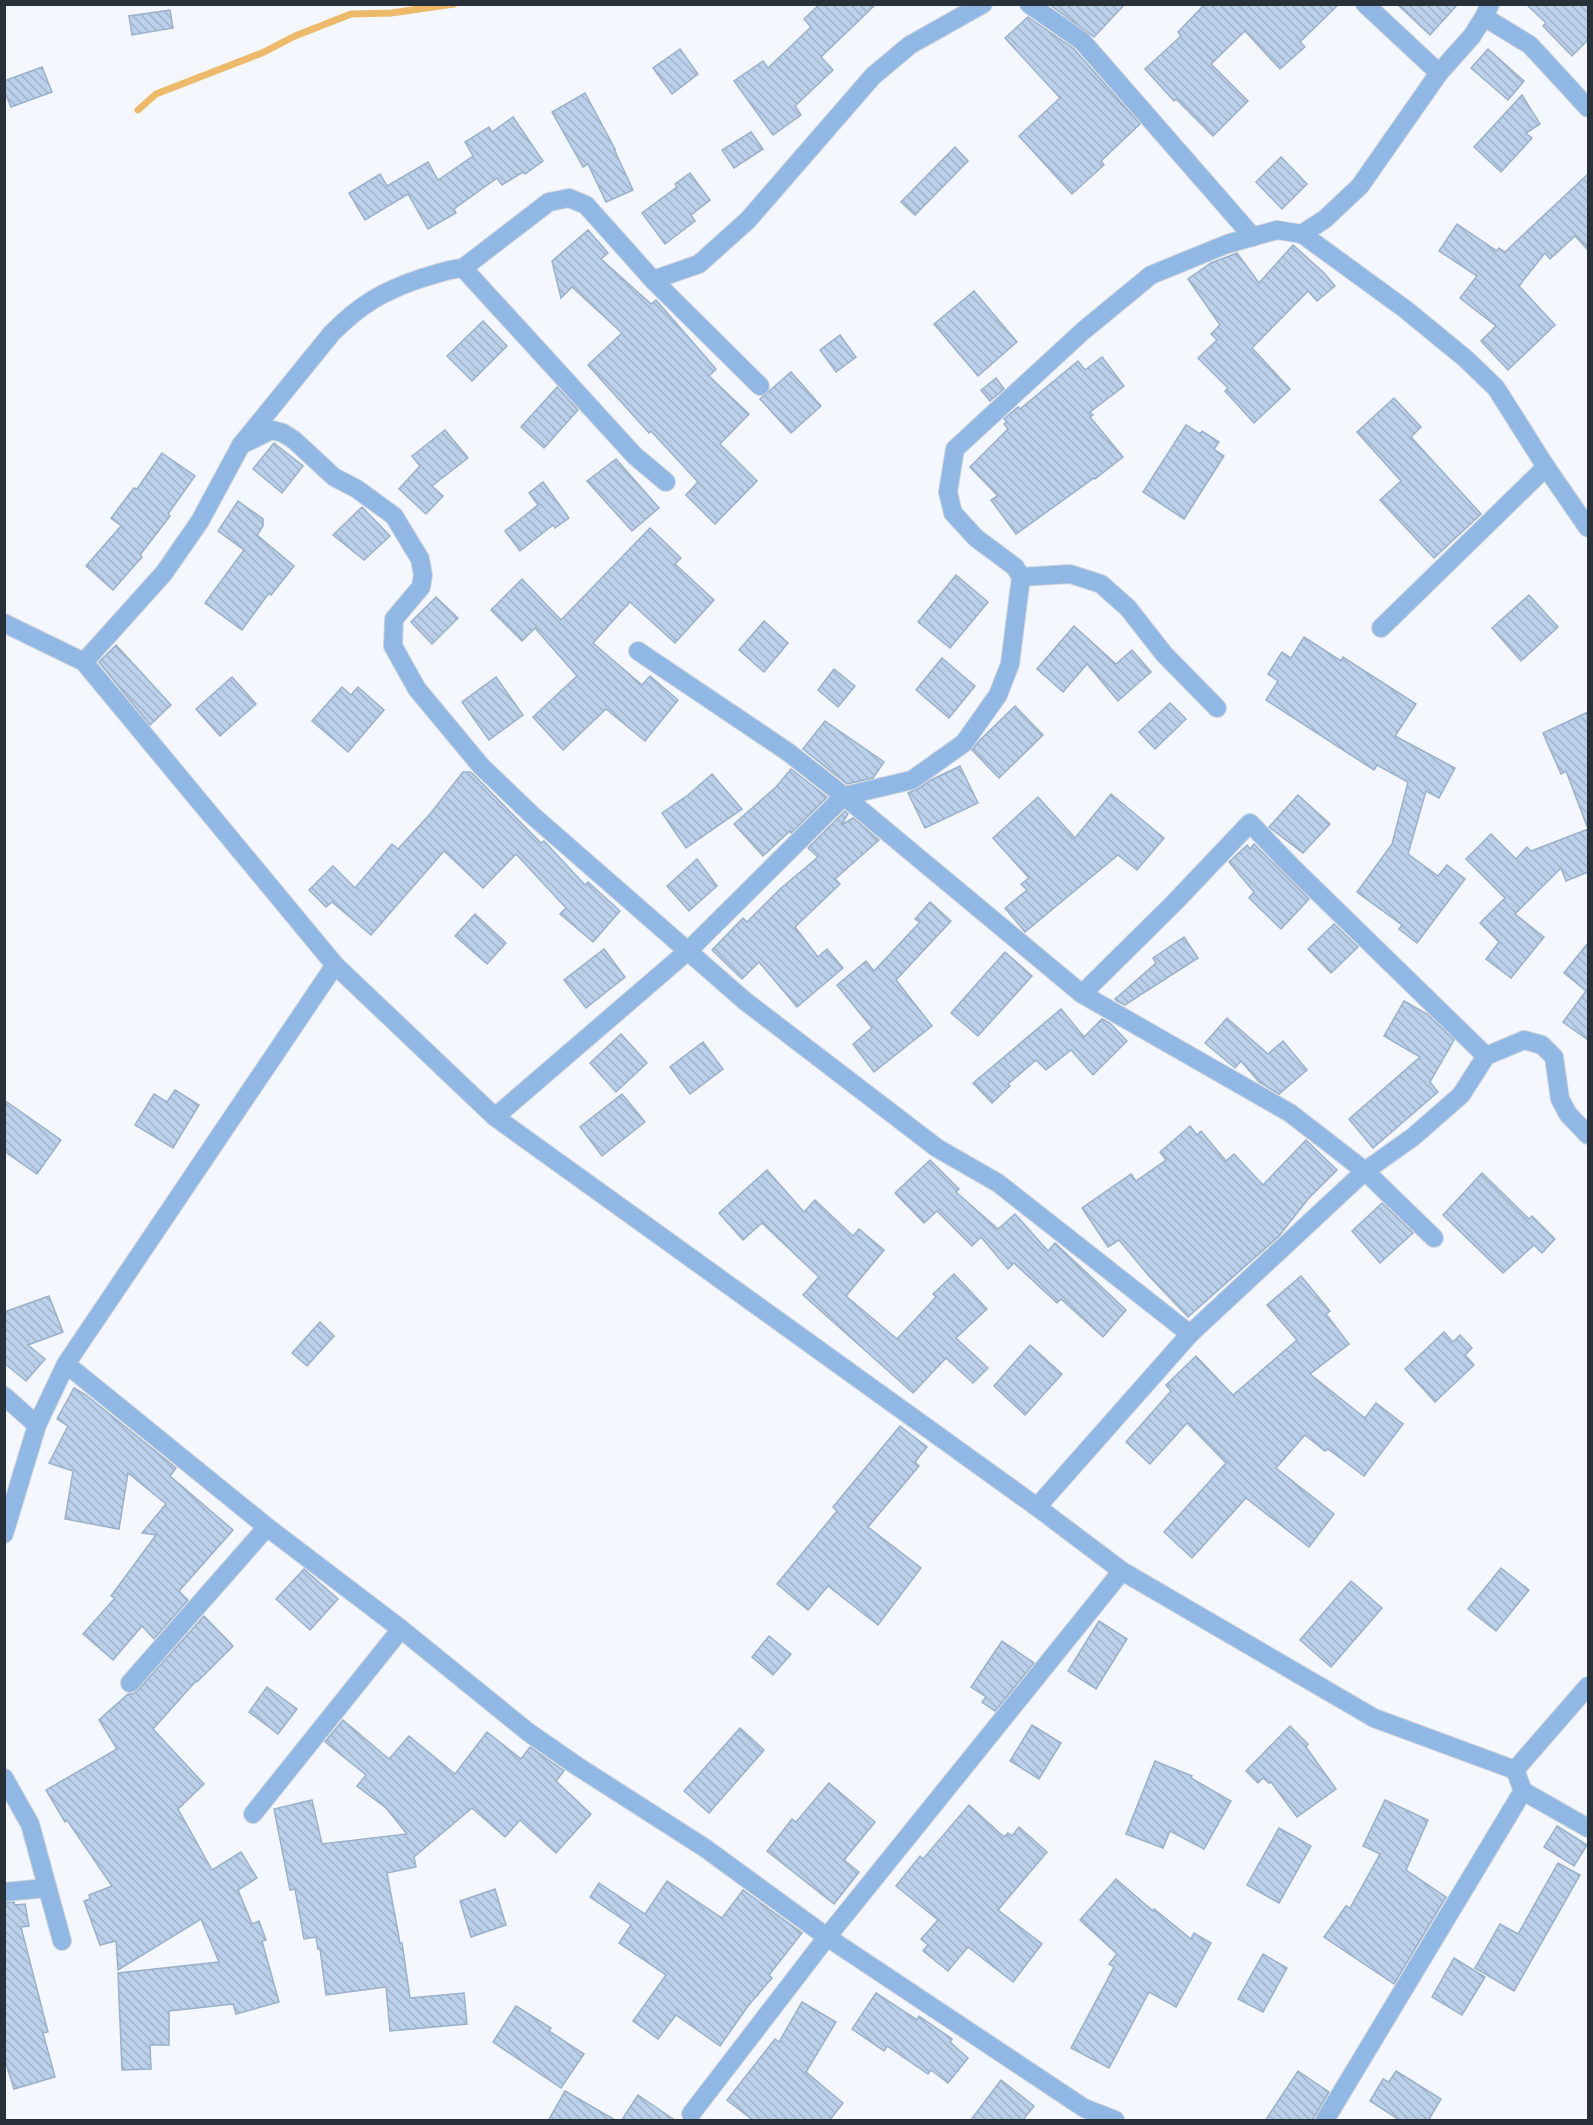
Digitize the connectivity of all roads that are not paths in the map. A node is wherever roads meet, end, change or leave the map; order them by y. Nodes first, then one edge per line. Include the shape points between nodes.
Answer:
1 (983, 4) edge
2 (1029, 4) edge
3 (1365, 4) edge
4 (1487, 11) edge
5 (1439, 73) junction
6 (1588, 108) edge
7 (1302, 234) junction
8 (1253, 237) junction
9 (463, 268) junction
10 (654, 280) junction
11 (760, 386) dead end
12 (242, 445) junction
13 (1546, 467) junction
14 (666, 482) dead end
15 (1588, 528) edge
16 (1021, 577) junction
17 (4, 622) edge
18 (1380, 628) dead end
19 (638, 651) dead end
20 (84, 662) junction
21 (1217, 708) dead end
22 (844, 796) junction
23 (688, 950) junction
24 (335, 965) junction
25 (1082, 994) junction
26 (1486, 1056) junction
27 (495, 1117) junction
28 (1588, 1135) edge
29 (1365, 1171) junction
30 (1434, 1238) dead end
31 (1190, 1335) junction
32 (66, 1364) junction
33 (4, 1396) edge
34 (38, 1425) junction
35 (1037, 1507) junction
36 (267, 1527) junction
37 (5, 1529) edge
38 (1122, 1571) junction
39 (402, 1629) junction
40 (130, 1683) dead end
41 (1588, 1686) edge
42 (1515, 1770) junction
43 (4, 1778) edge
44 (1523, 1791) junction
45 (253, 1814) dead end
46 (1588, 1828) edge
47 (47, 1887) junction
48 (4, 1892) edge
49 (827, 1937) junction
50 (62, 1941) dead end
51 (690, 2114) dead end
52 (1114, 2121) edge
53 (1325, 2121) edge

1 - 10 street via 910,45 887,63 748,220 699,264
2 - 8 street via 1082,41
3 - 5 street
4 - 5 street via 1472,36
4 - 6 street via 1530,45
5 - 7 street via 1360,186 1325,219
7 - 8 street via 1277,230
7 - 13 street via 1466,359 1496,388
8 - 16 street via 1151,275 1083,331 955,449 948,492 953,513 976,538 1015,567
9 - 10 street via 549,202 569,198 586,205
9 - 12 street via 399,286 349,316
9 - 14 street via 635,456
10 - 11 street
12 - 20 street via 200,521 164,573
12 - 23 street via 272,430 283,433 334,477 394,516 420,559 423,574 421,587 394,619 393,630 393,646 417,689 481,766
13 - 15 street
13 - 18 street
16 - 21 street via 1070,574 1101,584 1128,608 1164,654
16 - 22 street via 1010,664 998,695 964,743 912,780
17 - 20 street
19 - 22 street via 788,752
20 - 24 street
22 - 23 street
22 - 25 street
23 - 27 street
23 - 31 street via 763,1016 937,1149 998,1184
24 - 27 street
24 - 32 street
25 - 26 street via 1251,823
25 - 29 street via 1290,1113
26 - 28 street via 1524,1040 1542,1045 1554,1058 1560,1099
26 - 29 street via 1461,1095 1413,1137
27 - 35 street
29 - 30 street
29 - 31 street
31 - 35 street
32 - 34 street
32 - 36 street
33 - 34 street
34 - 37 street
35 - 38 street
36 - 39 street
36 - 40 street
38 - 42 street via 1374,1718
38 - 49 street
39 - 45 street
39 - 49 street via 528,1732 705,1848
41 - 42 street
42 - 44 street
43 - 47 street via 30,1824
44 - 46 street
44 - 53 street
47 - 48 street
47 - 50 street
49 - 51 street
49 - 52 street via 1084,2108

